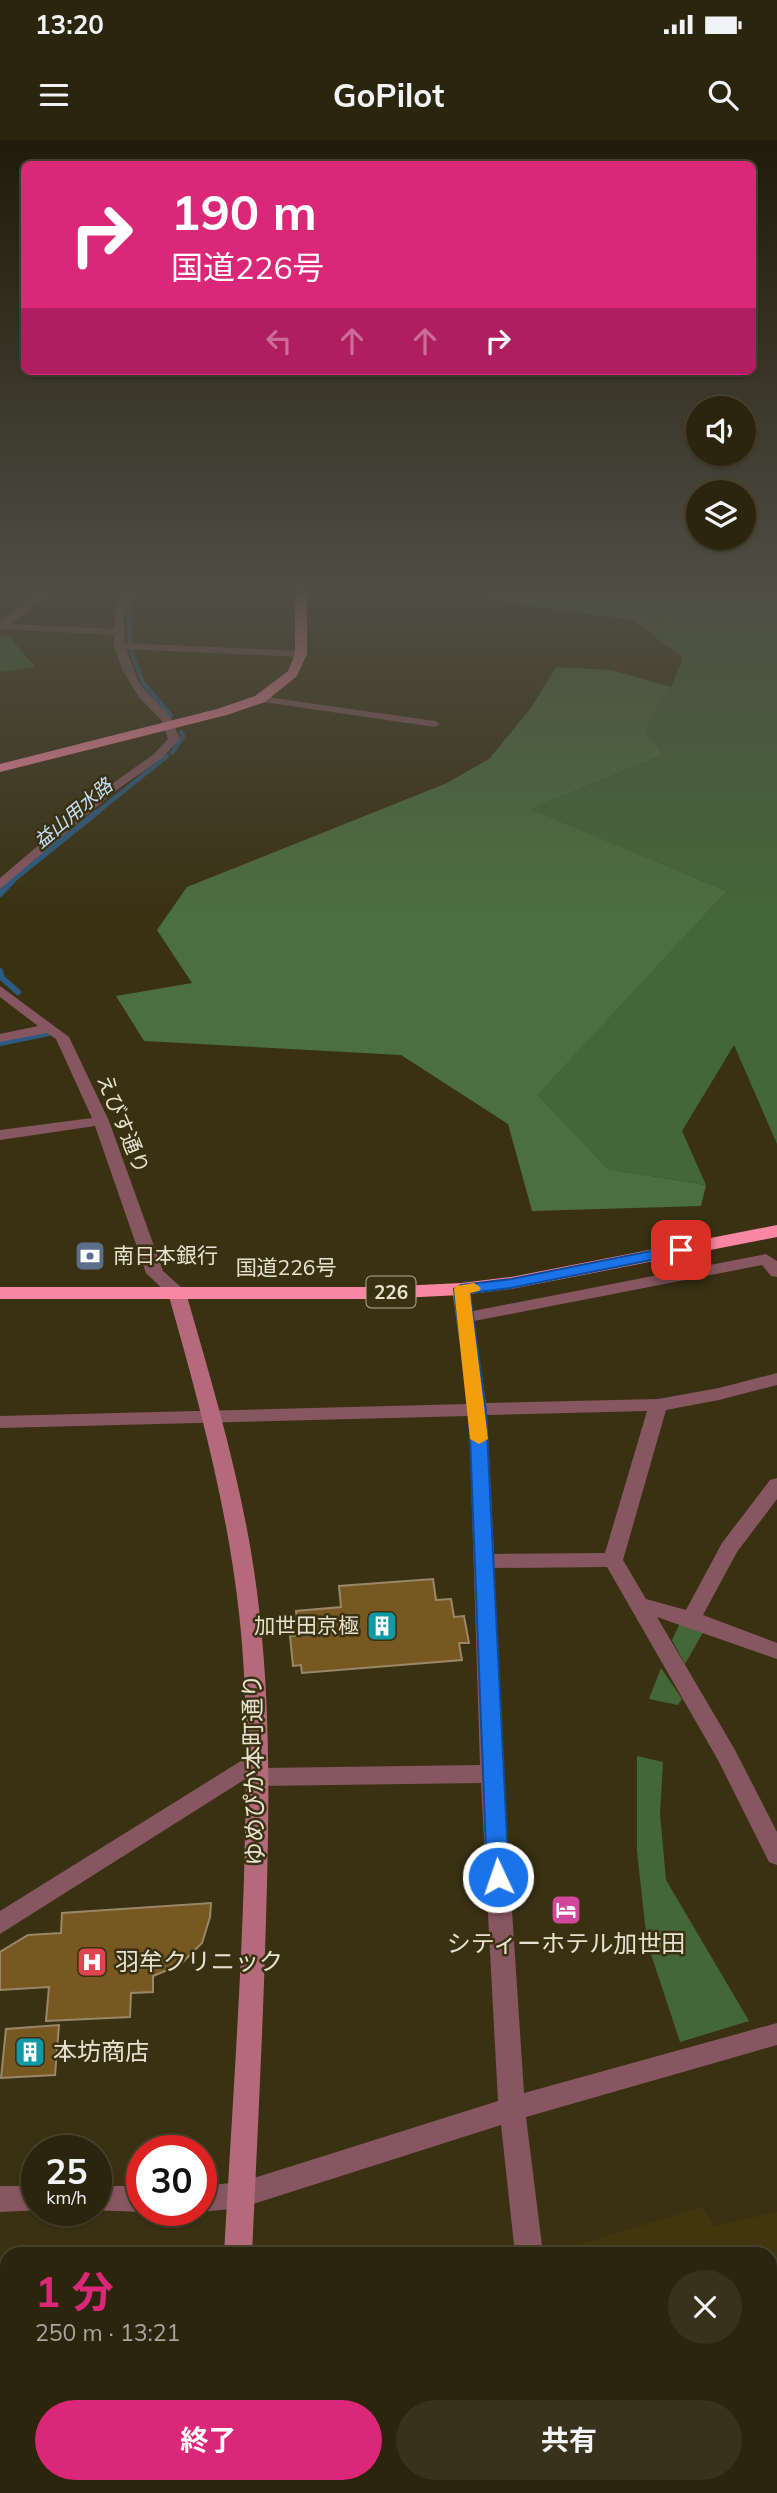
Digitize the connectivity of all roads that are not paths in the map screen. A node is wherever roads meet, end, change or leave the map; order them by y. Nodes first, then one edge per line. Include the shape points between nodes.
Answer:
1 (144, 697) edge
2 (263, 697) edge
3 (260, 699) junction
4 (169, 724) junction
5 (435, 724) dead end
6 (0, 768) edge
7 (0, 885) edge
8 (0, 990) edge
9 (50, 1028) junction
10 (0, 1038) edge
11 (101, 1121) junction
12 (0, 1135) edge
13 (777, 1231) edge
14 (773, 1263) edge
15 (461, 1289) junction
16 (0, 1293) edge
17 (177, 1293) junction
18 (464, 1318) junction
19 (777, 1379) edge
20 (658, 1405) junction
21 (478, 1411) junction
22 (212, 1418) junction
23 (0, 1422) edge
24 (777, 1485) edge
25 (612, 1560) junction
26 (484, 1561) junction
27 (640, 1605) junction
28 (691, 1619) junction
29 (777, 1651) edge
30 (258, 1769) junction
31 (492, 1774) junction
32 (777, 1854) edge
33 (0, 1924) edge
34 (777, 2034) edge
35 (512, 2109) junction
36 (241, 2195) junction
37 (217, 2197) edge
38 (0, 2199) edge
39 (21, 2199) edge
40 (238, 2247) edge
41 (528, 2247) edge

1 - 4 street
2 - 3 highway
3 - 4 highway
3 - 5 street
4 - 6 highway
4 - 7 street via 174,739 158,755
8 - 9 street, えびす通り
9 - 10 street
9 - 11 street, えびす通り via 62,1037
11 - 12 street
11 - 17 street, えびす通り via 155,1273
13 - 15 highway, 国道226号 / 226
14 - 18 street
15 - 17 highway, 国道226号 / 226
15 - 18 street
16 - 17 highway, 国道226号 / 226
17 - 22 street, ゆめぴか本町通り
18 - 21 street
19 - 20 street
20 - 21 street
20 - 25 street
21 - 22 street
21 - 26 street
22 - 23 street
22 - 30 street, ゆめぴか本町通り via 245,1576
24 - 28 street via 729,1548
25 - 26 street
25 - 27 street
26 - 31 street
27 - 28 street
27 - 32 street
28 - 29 street
30 - 31 street
30 - 33 street
30 - 36 street, ゆめぴか本町通り
31 - 35 street
34 - 35 street
35 - 36 street
35 - 41 street
36 - 37 street
36 - 40 street, ゆめぴか本町通り
38 - 39 street

